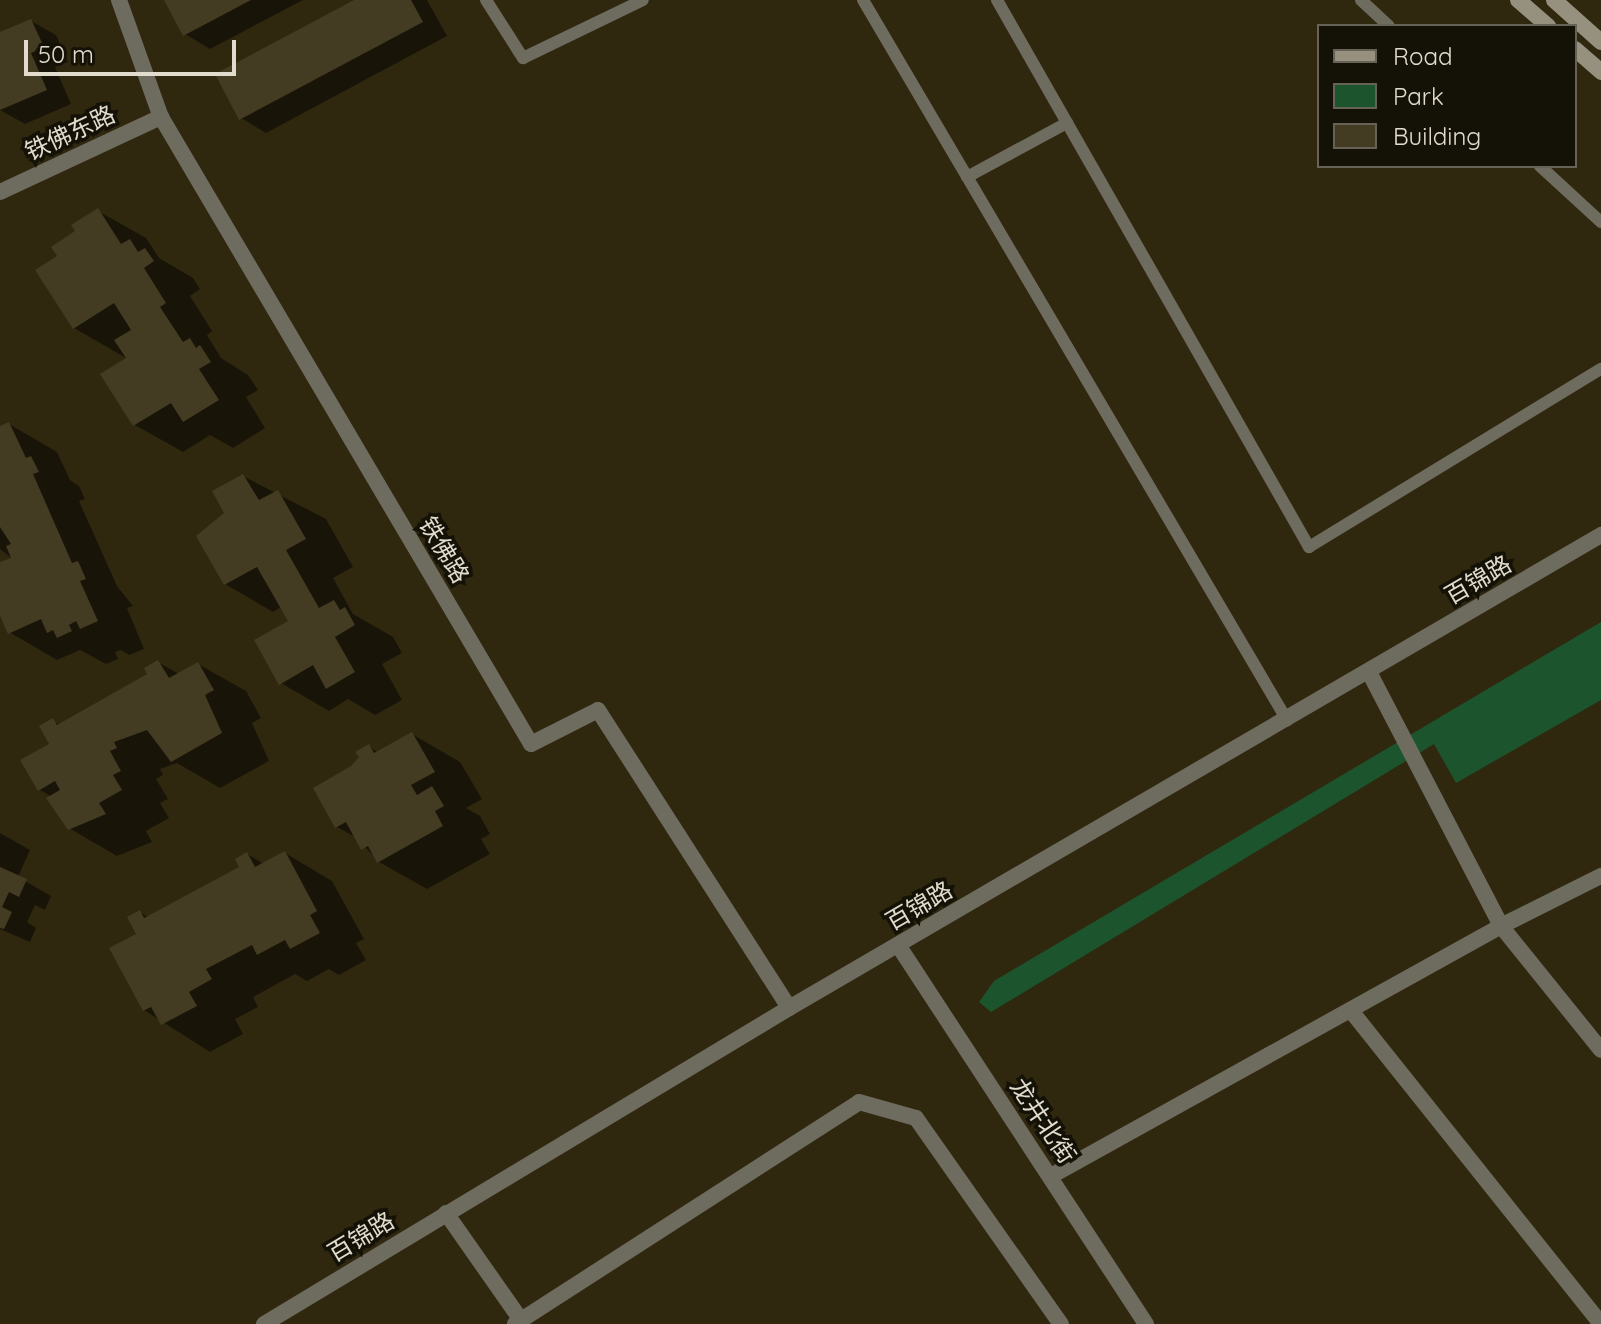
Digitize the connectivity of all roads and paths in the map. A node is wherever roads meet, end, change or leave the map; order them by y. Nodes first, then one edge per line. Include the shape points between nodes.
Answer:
1 (119, 0) edge
2 (486, 0) edge
3 (643, 0) edge
4 (863, 0) edge
5 (997, 0) edge
6 (1361, 0) edge
7 (1518, 0) edge
8 (1554, 0) edge
9 (1387, 24) edge
10 (1546, 24) edge
11 (1601, 42) edge
12 (1577, 51) edge
13 (1601, 72) edge
14 (161, 117) junction
15 (1067, 123) junction
16 (1542, 168) edge
17 (967, 177) junction
18 (0, 192) edge
19 (1601, 222) edge
20 (1601, 369) edge
21 (1601, 535) edge
22 (1369, 672) junction
23 (1287, 720) junction
24 (1601, 876) edge
25 (1501, 926) junction
26 (898, 945) junction
27 (789, 1008) junction
28 (1352, 1012) junction
29 (1601, 1050) edge
30 (1051, 1176) junction
31 (446, 1213) junction
32 (518, 1322) edge
33 (264, 1324) edge
34 (1061, 1324) edge
35 (1146, 1324) edge
36 (1601, 1324) edge

1 - 14 street, 铁佛路
2 - 3 lane via 523,58
4 - 17 lane
5 - 15 lane
6 - 9 lane
7 - 10 street
8 - 11 street
12 - 13 street
14 - 18 street, 铁佛东路
14 - 27 street, 铁佛路 via 531,744 598,710
15 - 17 lane
15 - 20 lane via 1309,547
16 - 19 lane
17 - 23 lane
21 - 22 street, 百锦路
22 - 23 street, 百锦路
22 - 25 street
23 - 26 street, 百锦路
24 - 25 street
25 - 28 street
25 - 29 street
26 - 27 street, 百锦路
26 - 30 street, 龙井北街
27 - 31 street, 百锦路
28 - 30 street
28 - 36 street
30 - 35 street, 龙井北街
31 - 32 street
31 - 33 street, 百锦路
32 - 34 street via 859,1102 916,1118

